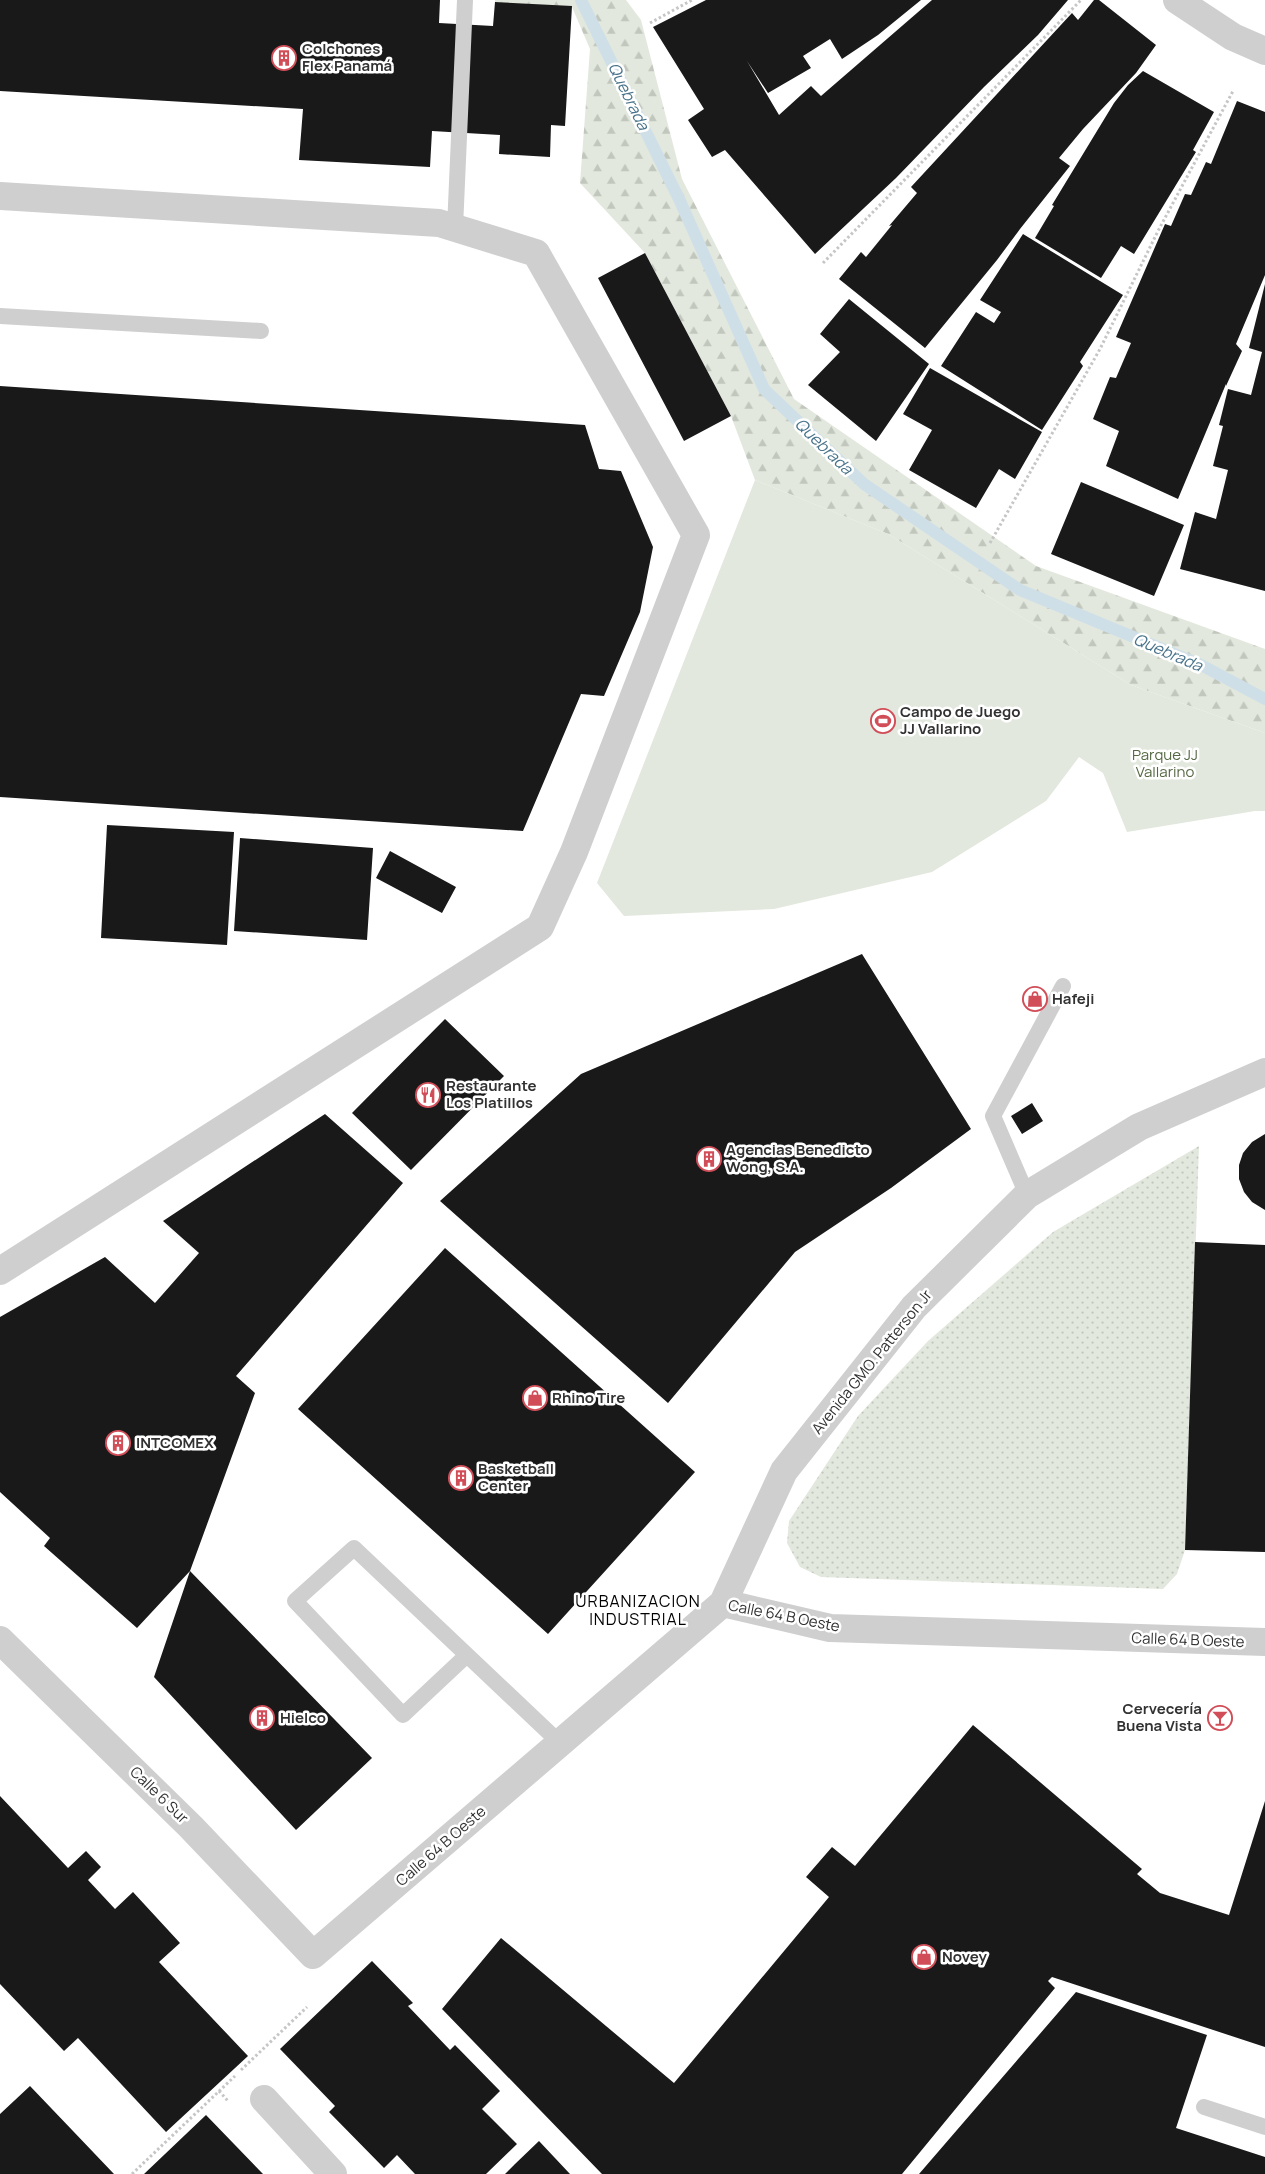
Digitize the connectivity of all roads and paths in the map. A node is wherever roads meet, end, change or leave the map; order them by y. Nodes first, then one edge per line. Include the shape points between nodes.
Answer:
1 (465, 0) edge
2 (692, 0) edge
3 (1082, 0) edge
4 (1177, 0) edge
5 (650, 22) dead end
6 (1265, 51) edge
7 (1233, 91) dead end
8 (0, 196) edge
9 (455, 228) junction
10 (823, 264) dead end
11 (0, 316) edge
12 (261, 331) dead end
13 (990, 543) dead end
14 (1063, 986) dead end
15 (1265, 1072) edge
16 (1027, 1195) junction
17 (0, 1271) edge
18 (723, 1603) junction
19 (0, 1640) edge
20 (1265, 1642) edge
21 (467, 1655) junction
22 (560, 1743) junction
23 (314, 1954) joint
24 (307, 2007) dead end
25 (219, 2091) junction
26 (264, 2099) dead end
27 (234, 2107) dead end
28 (1204, 2107) dead end
29 (1265, 2127) edge
30 (132, 2174) edge
31 (333, 2174) edge

1 - 9 lane
2 - 5 path
3 - 10 path
4 - 6 street via 1233,37
7 - 13 path via 1158,231 1100,349
8 - 9 street via 439,223
9 - 17 street via 536,253 696,535 574,852 540,927
11 - 12 lane
14 - 16 lane via 993,1116
15 - 16 street, Avenida GMO. Patterson Jr via 1139,1127
16 - 18 street, Avenida GMO. Patterson Jr via 914,1306 784,1471
18 - 20 street, Calle 64 B Oeste via 830,1628
18 - 22 street, Calle 64 B Oeste
19 - 23 street, Calle 6 Sur via 191,1827
21 - 21 lane via 354,1548 295,1601 403,1715
21 - 22 lane
22 - 23 street, Calle 64 B Oeste
24 - 25 path
25 - 27 path
25 - 30 path
26 - 31 street
28 - 29 lane

